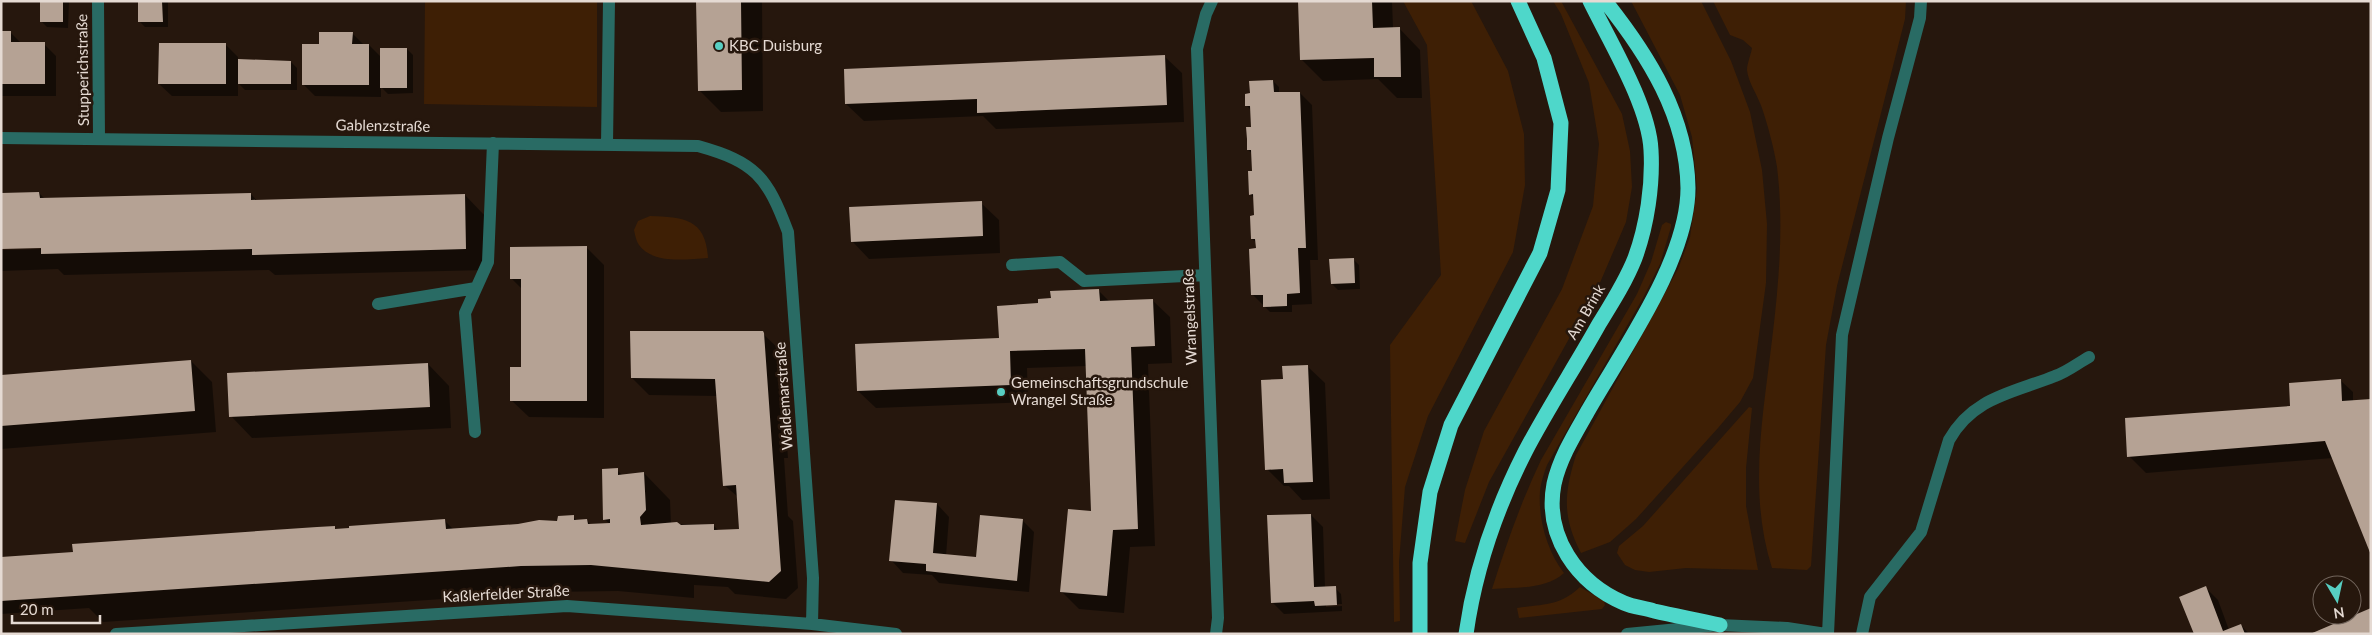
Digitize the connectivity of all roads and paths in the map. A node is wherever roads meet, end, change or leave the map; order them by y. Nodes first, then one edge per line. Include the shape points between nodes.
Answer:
1 (98, 1) edge
2 (609, 1) edge
3 (1212, 1) edge
4 (1518, 1) edge
5 (1590, 1) edge
6 (1604, 1) edge
7 (1921, 1) edge
8 (1, 138) edge
9 (100, 138) junction
10 (493, 143) junction
11 (607, 144) junction
12 (758, 174) joint
13 (1012, 265) dead end
14 (1205, 275) junction
15 (476, 288) junction
16 (378, 304) dead end
17 (2089, 357) dead end
18 (475, 432) dead end
19 (812, 624) junction
20 (1720, 625) junction
21 (1753, 630) edge
22 (116, 634) edge
23 (896, 634) edge
24 (1216, 634) edge
25 (1420, 634) edge
26 (1466, 634) edge
27 (1627, 634) edge
28 (1827, 634) edge
29 (1862, 634) edge

1 - 9 street, Stupperichstraße
2 - 11 street
3 - 14 street, Wrangelstraße via 1196,49
4 - 25 highway via 1544,58 1561,123 1558,190 1540,253 1451,425 1430,492 1420,563
5 - 26 highway, Am Brink via 1643,109 1651,149 1645,222 1635,258 1620,290 1510,484 1477,574
6 - 20 highway via 1636,39 1669,99 1682,139 1688,189 1681,234 1669,268 1567,448 1554,484 1558,539 1581,574 1625,604
7 - 28 street via 1920,18 1842,335
8 - 9 street, Gablenzstraße
9 - 10 street, Gablenzstraße
10 - 11 street, Gablenzstraße
10 - 15 street via 488,262
11 - 12 street, Gablenzstraße via 698,146 729,155
12 - 19 street, Waldemarstraße via 776,199 788,232 813,578
13 - 14 street via 1060,262 1084,282
14 - 24 street, Wrangelstraße
15 - 16 street
15 - 18 street via 465,313
17 - 29 street via 2057,376 2006,392 1970,412 1957,427 1949,440 1921,532 1870,597
19 - 22 street, Kaßlerfelder Straße via 567,606
19 - 23 street, Kaßlerfelder Straße
20 - 21 street
20 - 27 street
21 - 28 street via 1786,628

